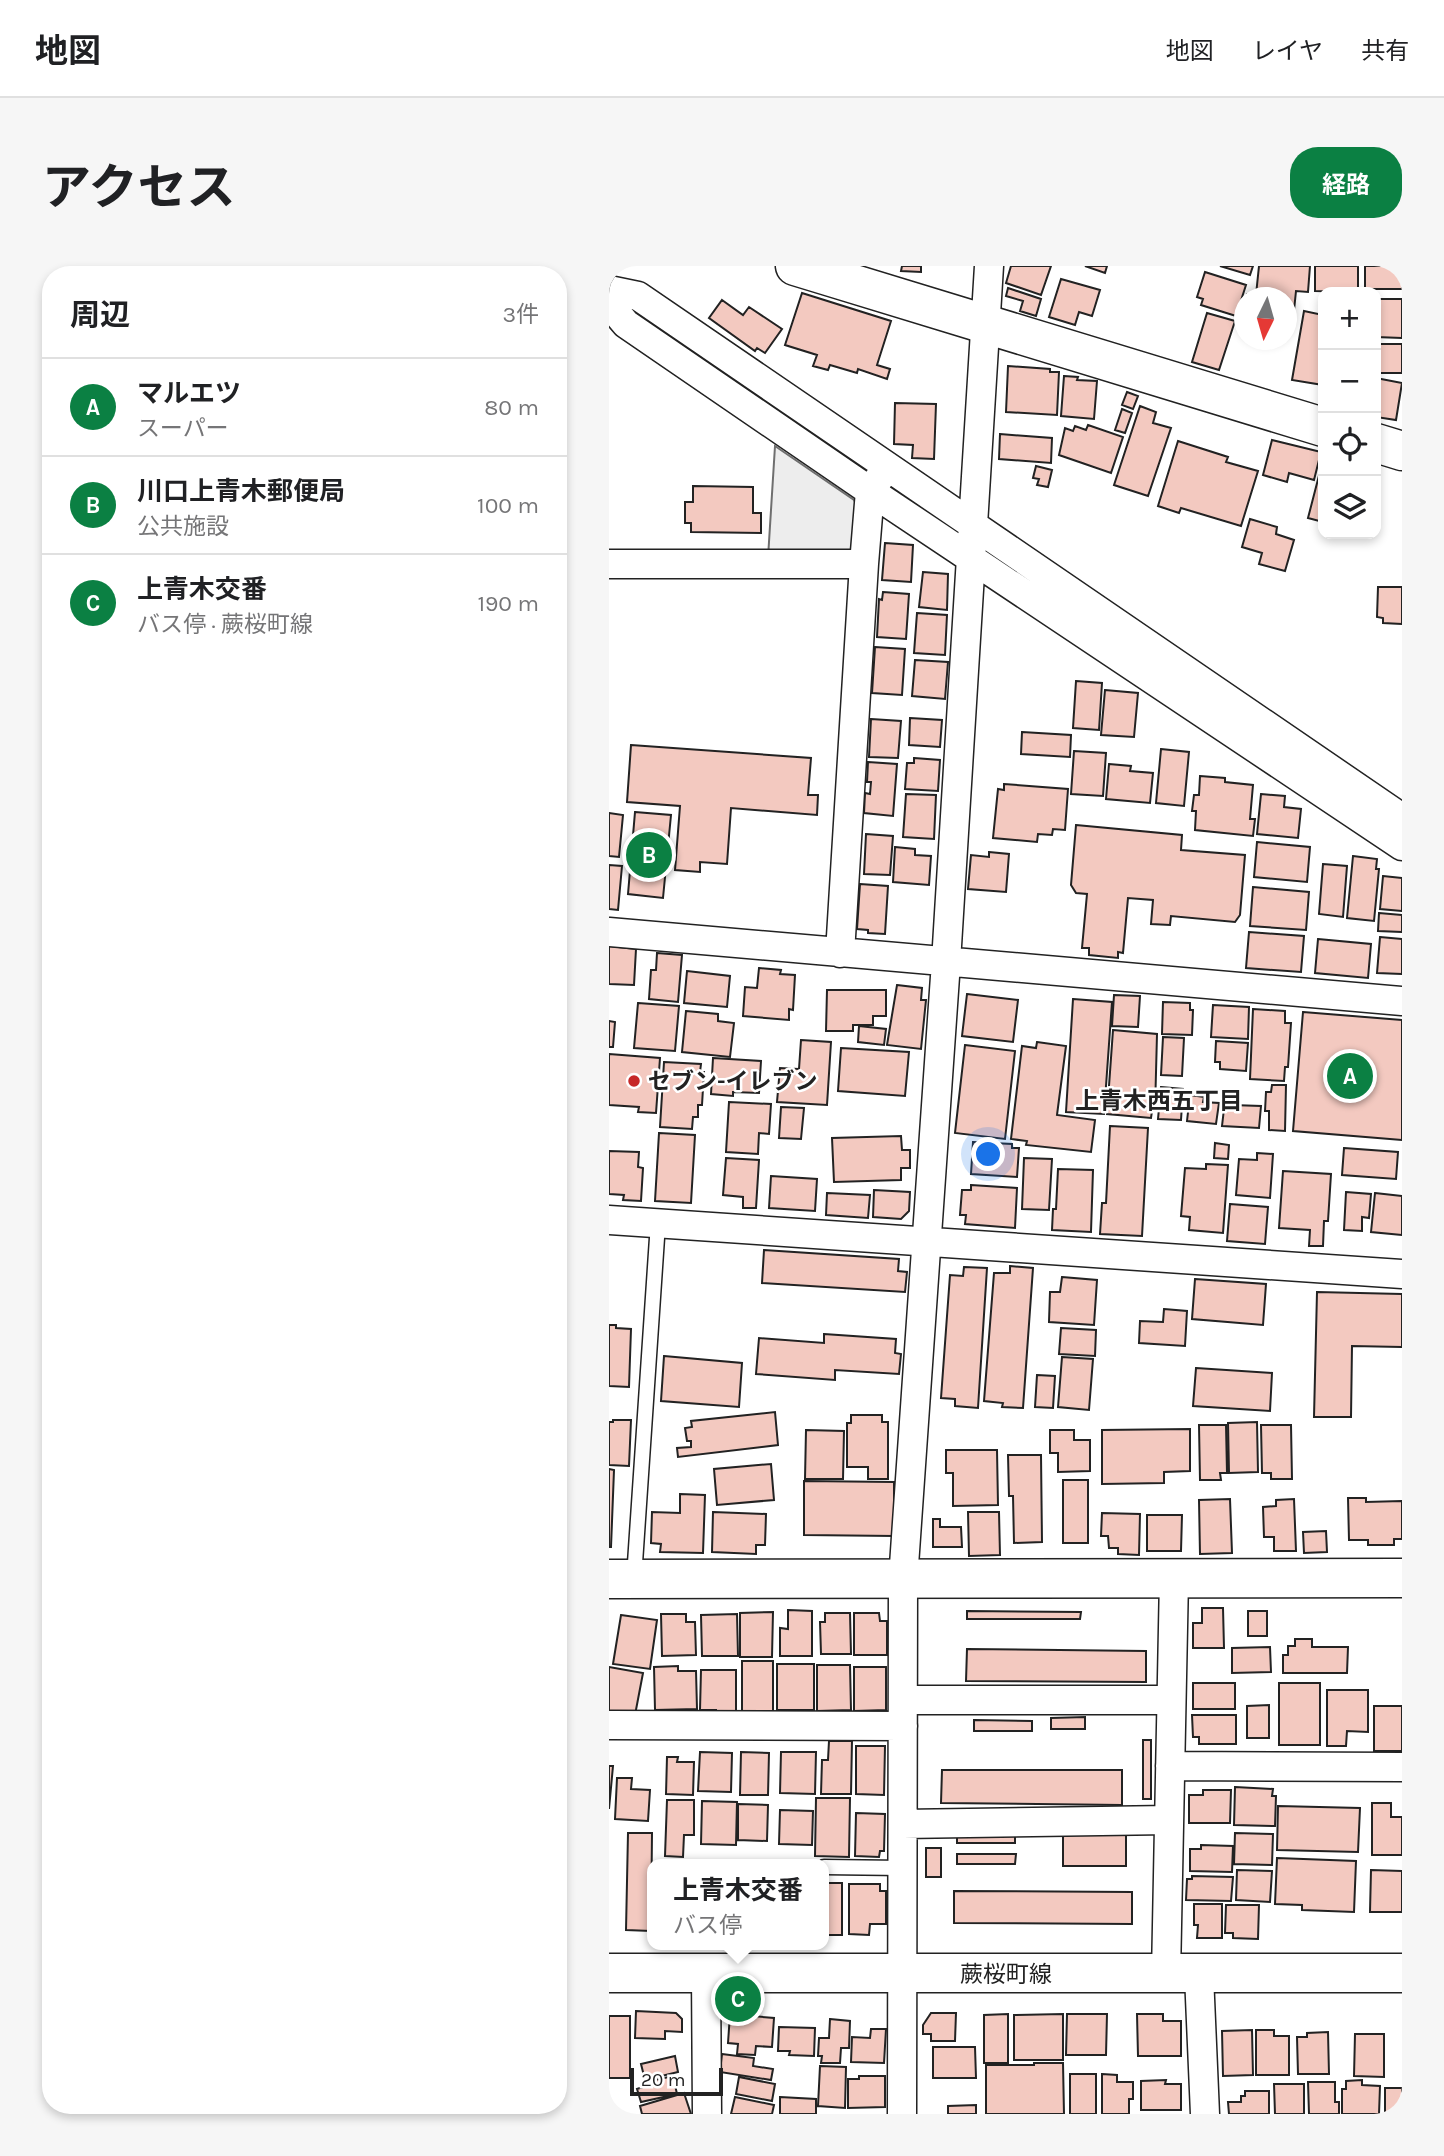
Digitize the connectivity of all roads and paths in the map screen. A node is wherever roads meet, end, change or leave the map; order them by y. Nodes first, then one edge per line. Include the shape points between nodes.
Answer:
1 (795, 266) edge
2 (989, 266) edge
3 (609, 290) edge
4 (609, 304) edge
5 (985, 322) junction
6 (1318, 425) edge
7 (1381, 445) edge
8 (1402, 451) edge
9 (887, 466) junction
10 (870, 491) junction
11 (974, 527) junction
12 (972, 557) junction
13 (609, 564) edge
14 (864, 564) junction
15 (1402, 818) edge
16 (1402, 846) edge
17 (609, 932) edge
18 (840, 953) junction
19 (946, 962) junction
20 (1402, 1001) edge
21 (609, 1220) edge
22 (658, 1223) junction
23 (927, 1242) junction
24 (1402, 1274) edge
25 (1174, 1578) junction
26 (1402, 1578) edge
27 (622, 1579) edge
28 (903, 1580) junction
29 (1171, 1700) junction
30 (903, 1713) junction
31 (609, 1724) edge
32 (1170, 1766) junction
33 (1402, 1767) edge
34 (1169, 1820) junction
35 (903, 1824) junction
36 (829, 1867) edge
37 (903, 1868) junction
38 (609, 1973) edge
39 (903, 1973) junction
40 (1402, 1973) edge
41 (706, 1974) junction
42 (1182, 1975) junction
43 (707, 2114) edge
44 (902, 2114) edge
45 (1205, 2114) edge

1 - 5 street
2 - 5 street
3 - 9 street via 638,296
4 - 10 street via 626,324
5 - 6 street
5 - 11 street
7 - 8 street
9 - 10 street
9 - 11 street
10 - 12 street
10 - 14 street
11 - 12 street
11 - 15 street
12 - 16 street
12 - 19 street
13 - 14 street
14 - 18 street
17 - 18 street
18 - 19 street
19 - 20 street
19 - 23 street
21 - 22 street
22 - 23 street
22 - 27 lane
23 - 24 street
23 - 28 street
25 - 26 street
25 - 28 street
25 - 29 street
27 - 28 street
28 - 30 street
29 - 30 street
29 - 32 street
30 - 31 street
30 - 35 street
32 - 33 street
32 - 34 street
34 - 35 street
34 - 42 street
35 - 37 street
36 - 37 lane
37 - 39 street
38 - 41 street, 蕨桜町線
39 - 41 street, 蕨桜町線
39 - 42 street, 蕨桜町線
39 - 44 street
40 - 42 street, 蕨桜町線
41 - 43 street
42 - 45 street

